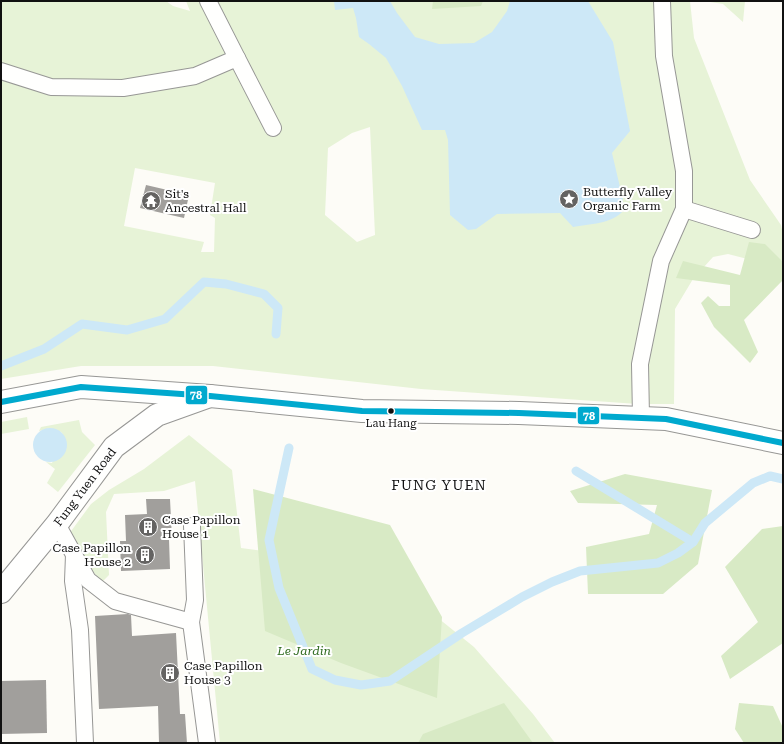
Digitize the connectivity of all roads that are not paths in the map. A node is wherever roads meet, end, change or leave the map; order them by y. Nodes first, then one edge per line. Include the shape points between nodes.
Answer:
1 (208, 1) edge
2 (662, 1) edge
3 (236, 58) junction
4 (1, 71) edge
5 (273, 128) dead end
6 (684, 209) junction
7 (752, 230) dead end
8 (210, 396) junction
9 (1, 402) edge
10 (641, 417) junction
11 (783, 443) edge
12 (57, 524) junction
13 (192, 526) dead end
14 (74, 555) junction
15 (1, 592) edge
16 (191, 622) junction
17 (85, 743) edge
18 (207, 743) edge

1 - 3 lane
2 - 6 lane via 664,56 684,171
3 - 4 lane via 195,76 122,88 51,87
3 - 5 lane
6 - 7 lane
6 - 10 lane via 661,261 640,364
8 - 9 street via 81,388
8 - 10 street, Fung Yuen Road via 362,411
8 - 12 street, Fung Yuen Road via 157,415 114,447
10 - 11 street, Fung Yuen Road via 666,419
12 - 14 lane
12 - 15 street, Fung Yuen Road
13 - 16 lane via 195,600
14 - 16 lane via 88,580 115,601
14 - 17 lane via 73,581 80,630
16 - 18 lane

